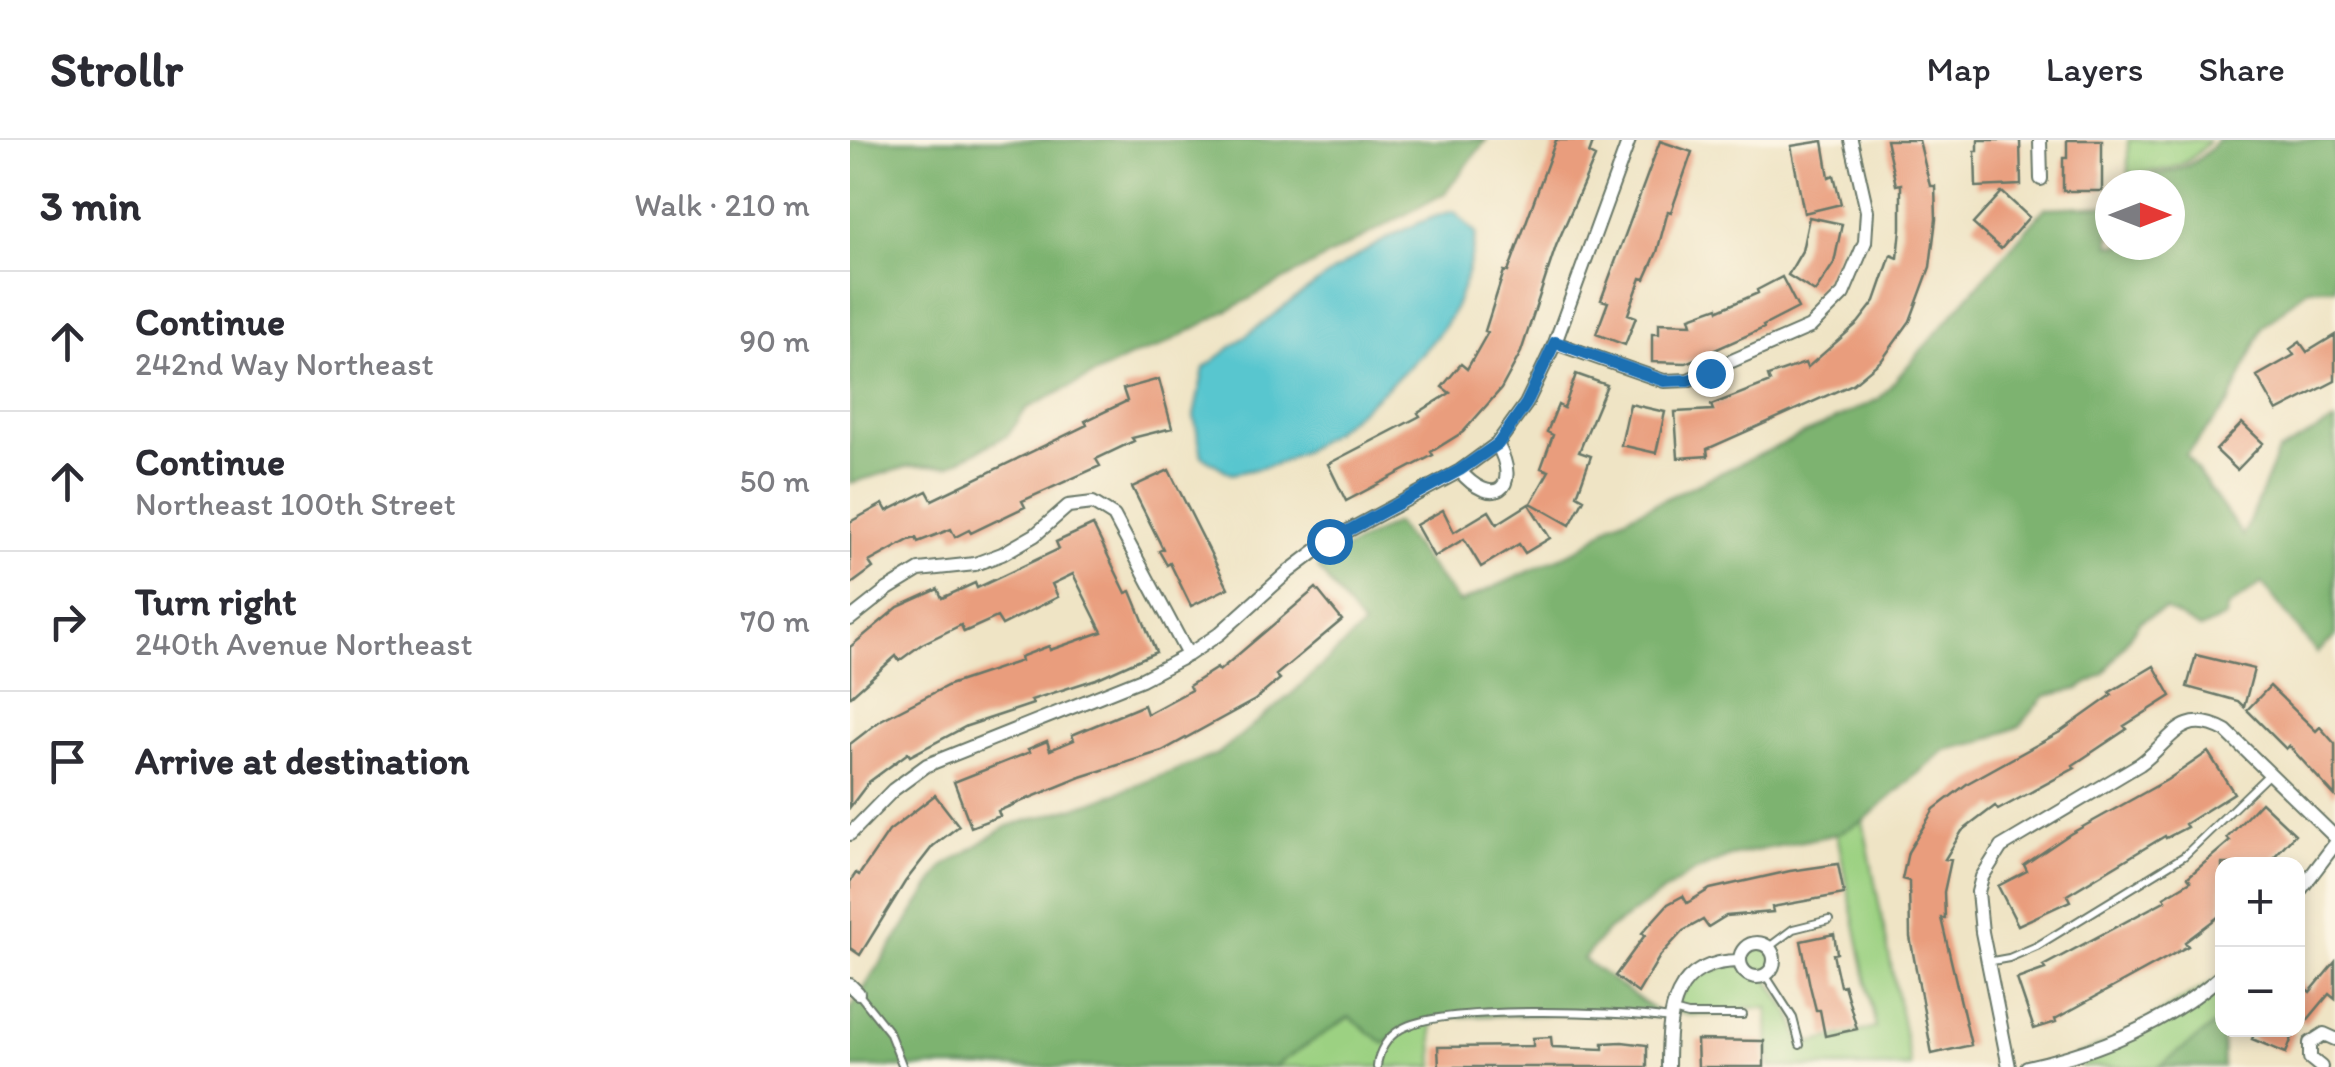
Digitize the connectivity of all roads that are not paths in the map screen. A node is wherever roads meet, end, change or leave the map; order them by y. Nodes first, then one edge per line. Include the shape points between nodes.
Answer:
1 (1629, 140) edge
2 (1851, 140) edge
3 (2040, 140) edge
4 (2041, 179) dead end
5 (1555, 342) junction
6 (1498, 444) junction
7 (1460, 470) junction
8 (850, 619) edge
9 (1188, 655) junction
10 (2269, 774) junction
11 (850, 834) edge
12 (2335, 840) edge
13 (2305, 883) edge
14 (1829, 920) dead end
15 (1768, 947) junction
16 (1740, 961) junction
17 (1987, 962) junction
18 (1766, 976) junction
19 (2215, 981) edge
20 (854, 989) edge
21 (1743, 1014) dead end
22 (1671, 1015) junction
23 (2335, 1039) edge
24 (1800, 1046) dead end
25 (2335, 1063) edge
26 (904, 1067) edge
27 (1377, 1067) edge
28 (1668, 1067) edge
29 (2008, 1067) edge
30 (2026, 1067) edge
31 (2324, 1067) edge

1 - 5 street
2 - 5 street via 1867,211 1866,242 1843,294 1810,328 1688,380 1664,381
3 - 4 street
5 - 6 street
6 - 7 street
6 - 7 street via 1508,464 1504,485 1480,490
7 - 9 street via 1329,541
8 - 9 street via 919,570 976,564 1027,541 1068,506 1093,504 1114,516
9 - 11 street via 927,765
10 - 12 street
10 - 17 lane via 2184,856 2037,946
10 - 17 street via 2226,731 2204,722 2175,730 2156,752 2001,847 1978,892
12 - 13 street
14 - 15 lane via 1793,929
15 - 16 street via 1748,946
15 - 18 street via 1774,962
16 - 18 street via 1750,976
16 - 22 street via 1702,967 1682,988
17 - 29 street
18 - 24 lane via 1793,1018
19 - 30 street via 2112,1041
20 - 26 lane via 889,1032
21 - 22 lane
22 - 27 lane via 1443,1017 1400,1030 1384,1044
22 - 28 street
23 - 31 street via 2324,1034 2310,1042 2310,1058
25 - 31 street

